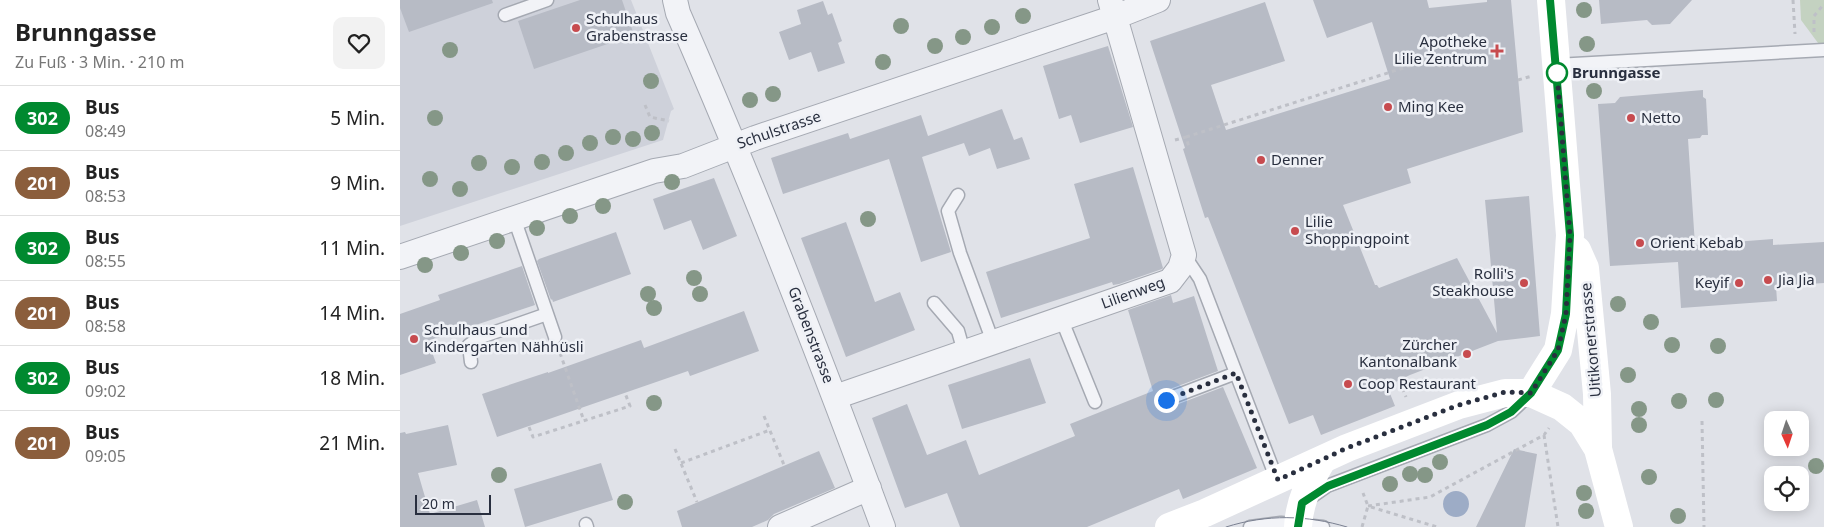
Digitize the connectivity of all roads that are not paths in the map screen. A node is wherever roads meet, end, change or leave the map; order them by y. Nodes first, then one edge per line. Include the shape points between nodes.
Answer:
1 (547, 0) edge
2 (675, 0) edge
3 (1158, 0) edge
4 (1550, 0) edge
5 (1112, 9) edge
6 (505, 15) dead end
7 (1819, 50) edge
8 (1544, 70) junction
9 (736, 145) junction
10 (958, 195) dead end
11 (514, 218) junction
12 (1570, 235) junction
13 (1184, 255) junction
14 (400, 257) edge
15 (934, 303) dead end
16 (547, 314) junction
17 (1061, 318) junction
18 (554, 337) road end
19 (993, 342) junction
20 (964, 352) junction
21 (471, 362) dead end
22 (1236, 373) junction
23 (1531, 393) junction
24 (835, 396) junction
25 (1166, 400) dead end
26 (1094, 402) dead end
27 (1598, 449) junction
28 (1323, 460) junction
29 (1278, 480) junction
30 (869, 488) junction
31 (1305, 521) edge
32 (780, 527) edge
33 (883, 527) edge
34 (1169, 527) edge
35 (1250, 527) edge
36 (1619, 527) edge

1 - 6 lane
2 - 9 street, Grabenstrasse
3 - 5 street, Schulstrasse
4 - 8 street, Uitikonerstrasse
5 - 9 street, Schulstrasse
5 - 13 street
7 - 8 lane
8 - 12 street, Uitikonerstrasse
9 - 11 street, Schulstrasse via 705,159 654,171
9 - 24 street, Grabenstrasse
10 - 19 lane via 948,212
11 - 14 street, Schulstrasse
11 - 16 lane
12 - 23 street, Uitikonerstrasse via 1566,314 1558,350
12 - 27 street, Uitikonerstrasse via 1585,268 1597,394
13 - 17 street, Lilienweg via 1180,268 1170,281
13 - 22 lane via 1200,279
15 - 20 lane via 958,331
16 - 18 lane
16 - 21 lane via 481,337 470,345
17 - 19 street, Lilienweg
17 - 26 lane
19 - 20 street, Lilienweg
20 - 24 street, Lilienweg
22 - 25 lane
22 - 29 lane
23 - 27 street via 1562,407 1582,423
23 - 28 street via 1505,392 1459,405
23 - 31 lane via 1511,412 1487,425 1328,486
24 - 30 street, Grabenstrasse
27 - 36 street
28 - 29 street
28 - 31 street via 1310,480
29 - 34 street
30 - 32 street
30 - 33 street, Grabenstrasse
31 - 35 lane

